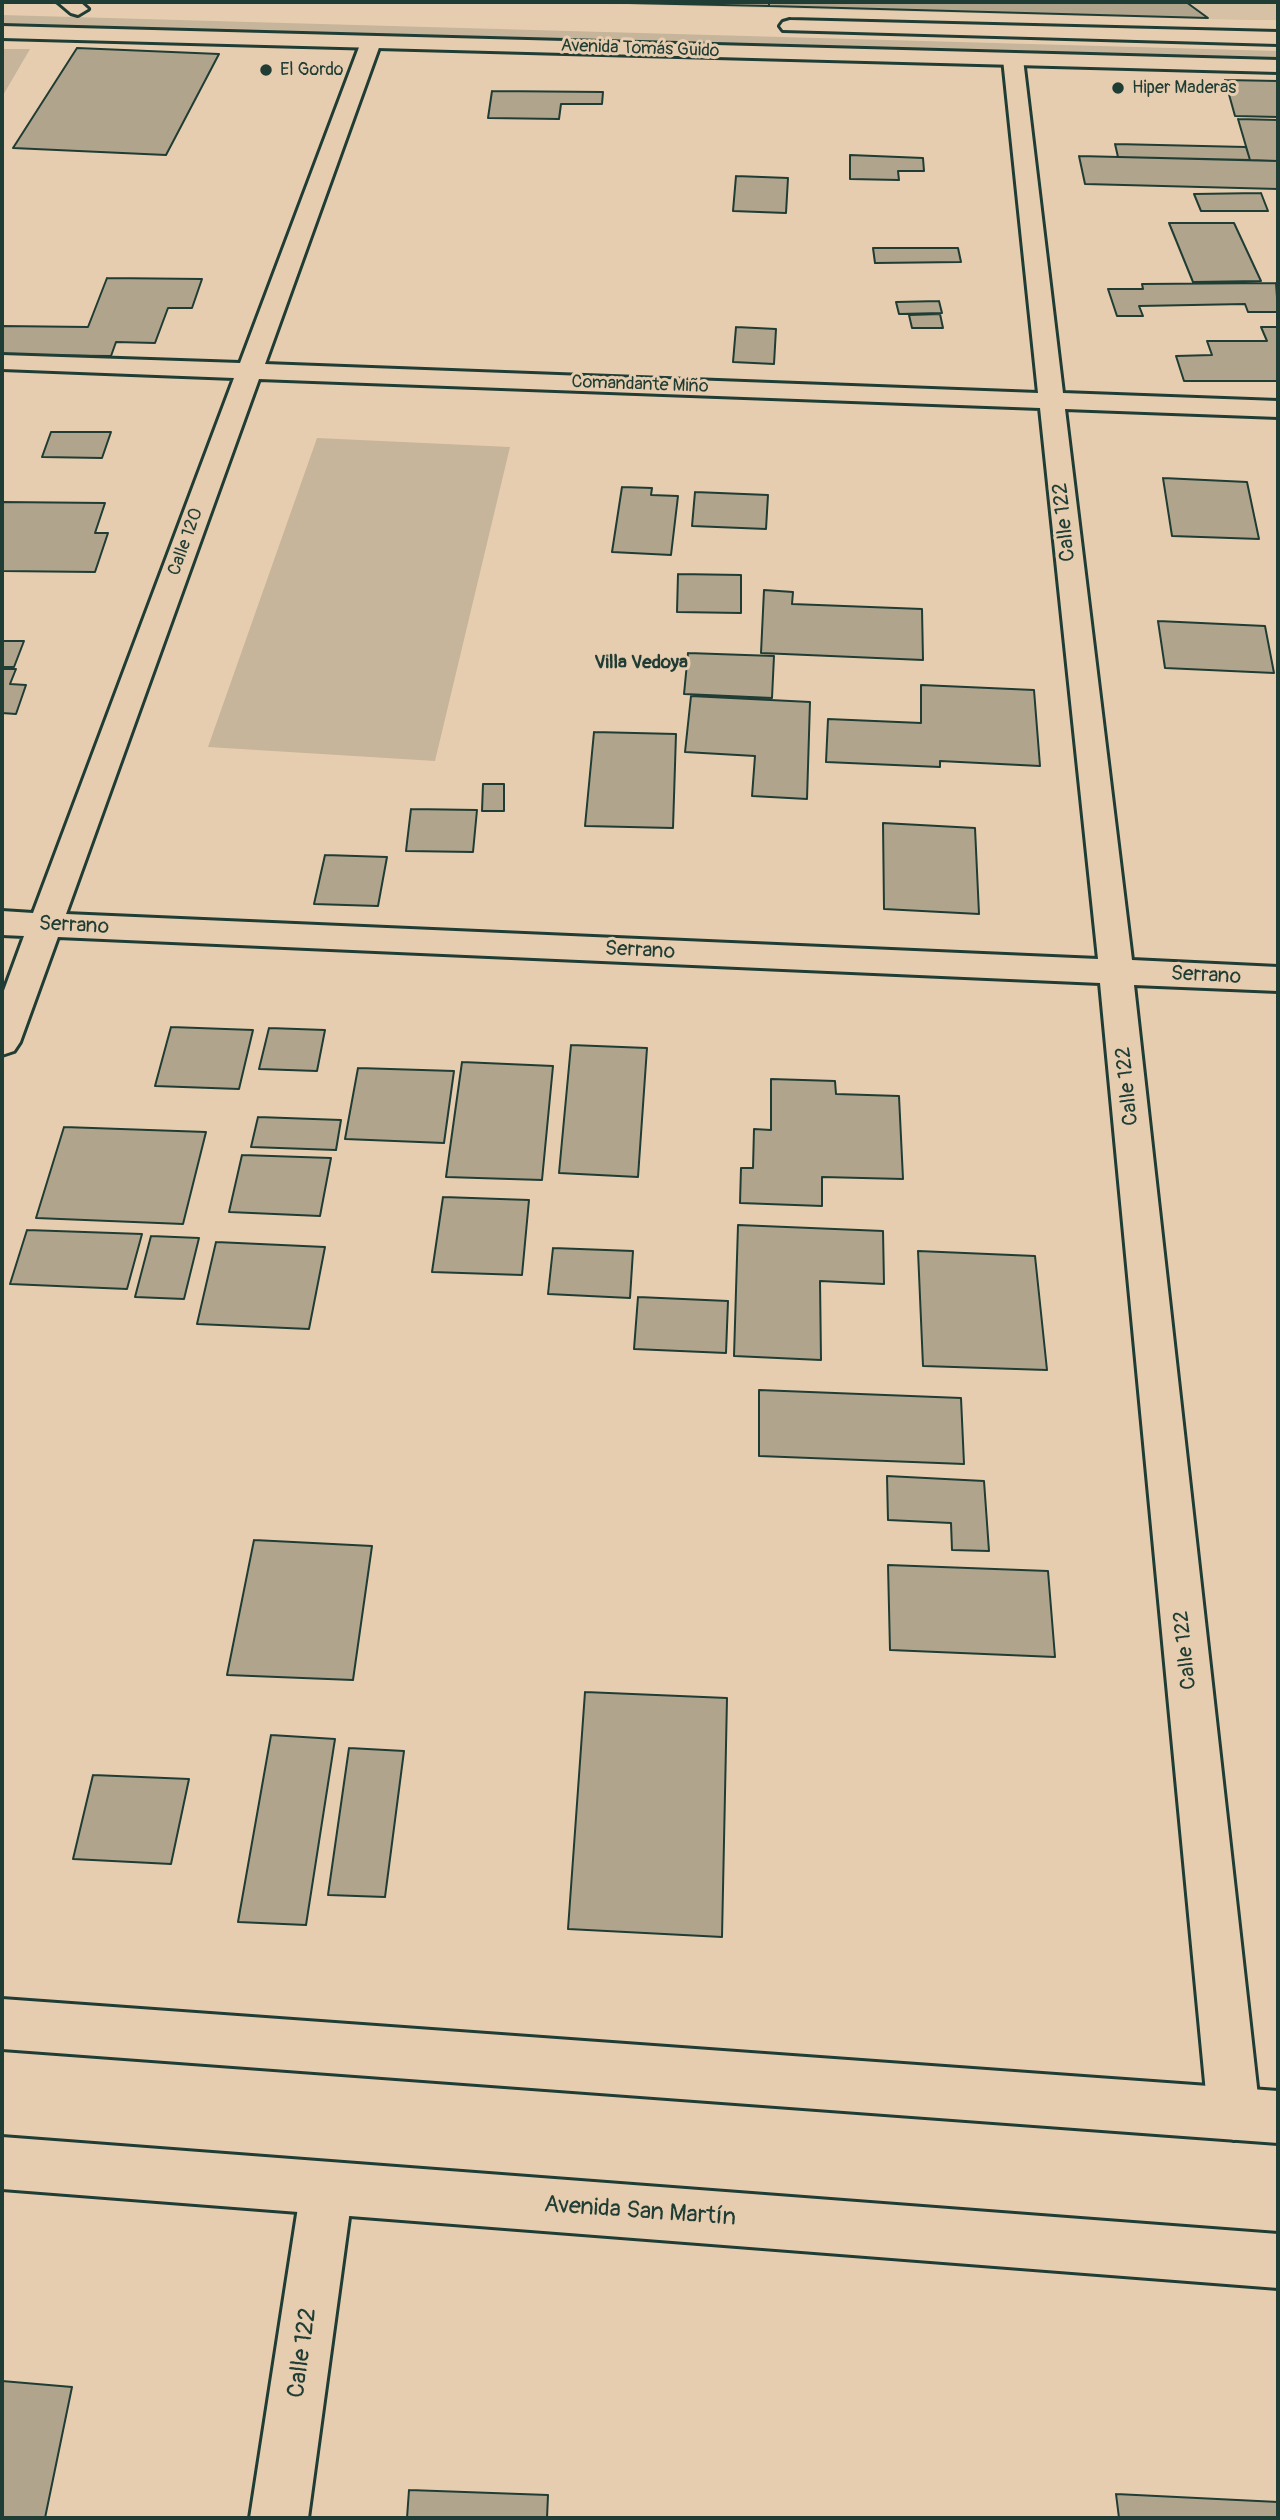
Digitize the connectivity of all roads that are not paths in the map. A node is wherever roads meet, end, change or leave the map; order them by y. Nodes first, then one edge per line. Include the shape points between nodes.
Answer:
1 (769, 26) dead end
2 (2, 32) edge
3 (1278, 38) edge
4 (371, 42) junction
5 (1013, 59) junction
6 (1278, 66) edge
7 (2, 362) edge
8 (249, 371) junction
9 (1051, 400) junction
10 (1278, 409) edge
11 (2, 923) edge
12 (46, 925) junction
13 (1116, 972) junction
14 (1278, 979) edge
15 (2, 1042) edge
16 (2, 2024) edge
17 (1256, 2115) edge
18 (2, 2164) edge
19 (327, 2188) junction
20 (1278, 2261) edge
21 (279, 2518) edge

1 - 3 street
2 - 4 street, Avenida Tomás Guido
4 - 5 street, Avenida Tomás Guido
4 - 8 street, Calle 120
5 - 6 street, Avenida Tomás Guido
5 - 9 street, Calle 122
7 - 8 street, Comandante Miño
8 - 9 street, Comandante Miño
8 - 12 street, Calle 120
9 - 10 street, Comandante Miño
9 - 13 street, Calle 122
11 - 12 street, Serrano
12 - 13 street, Serrano
12 - 15 street, Calle 120
13 - 14 street, Serrano
13 - 17 street, Calle 122
16 - 17 street
18 - 19 street, Avenida San Martín
19 - 20 street, Avenida San Martín
19 - 21 street, Calle 122

